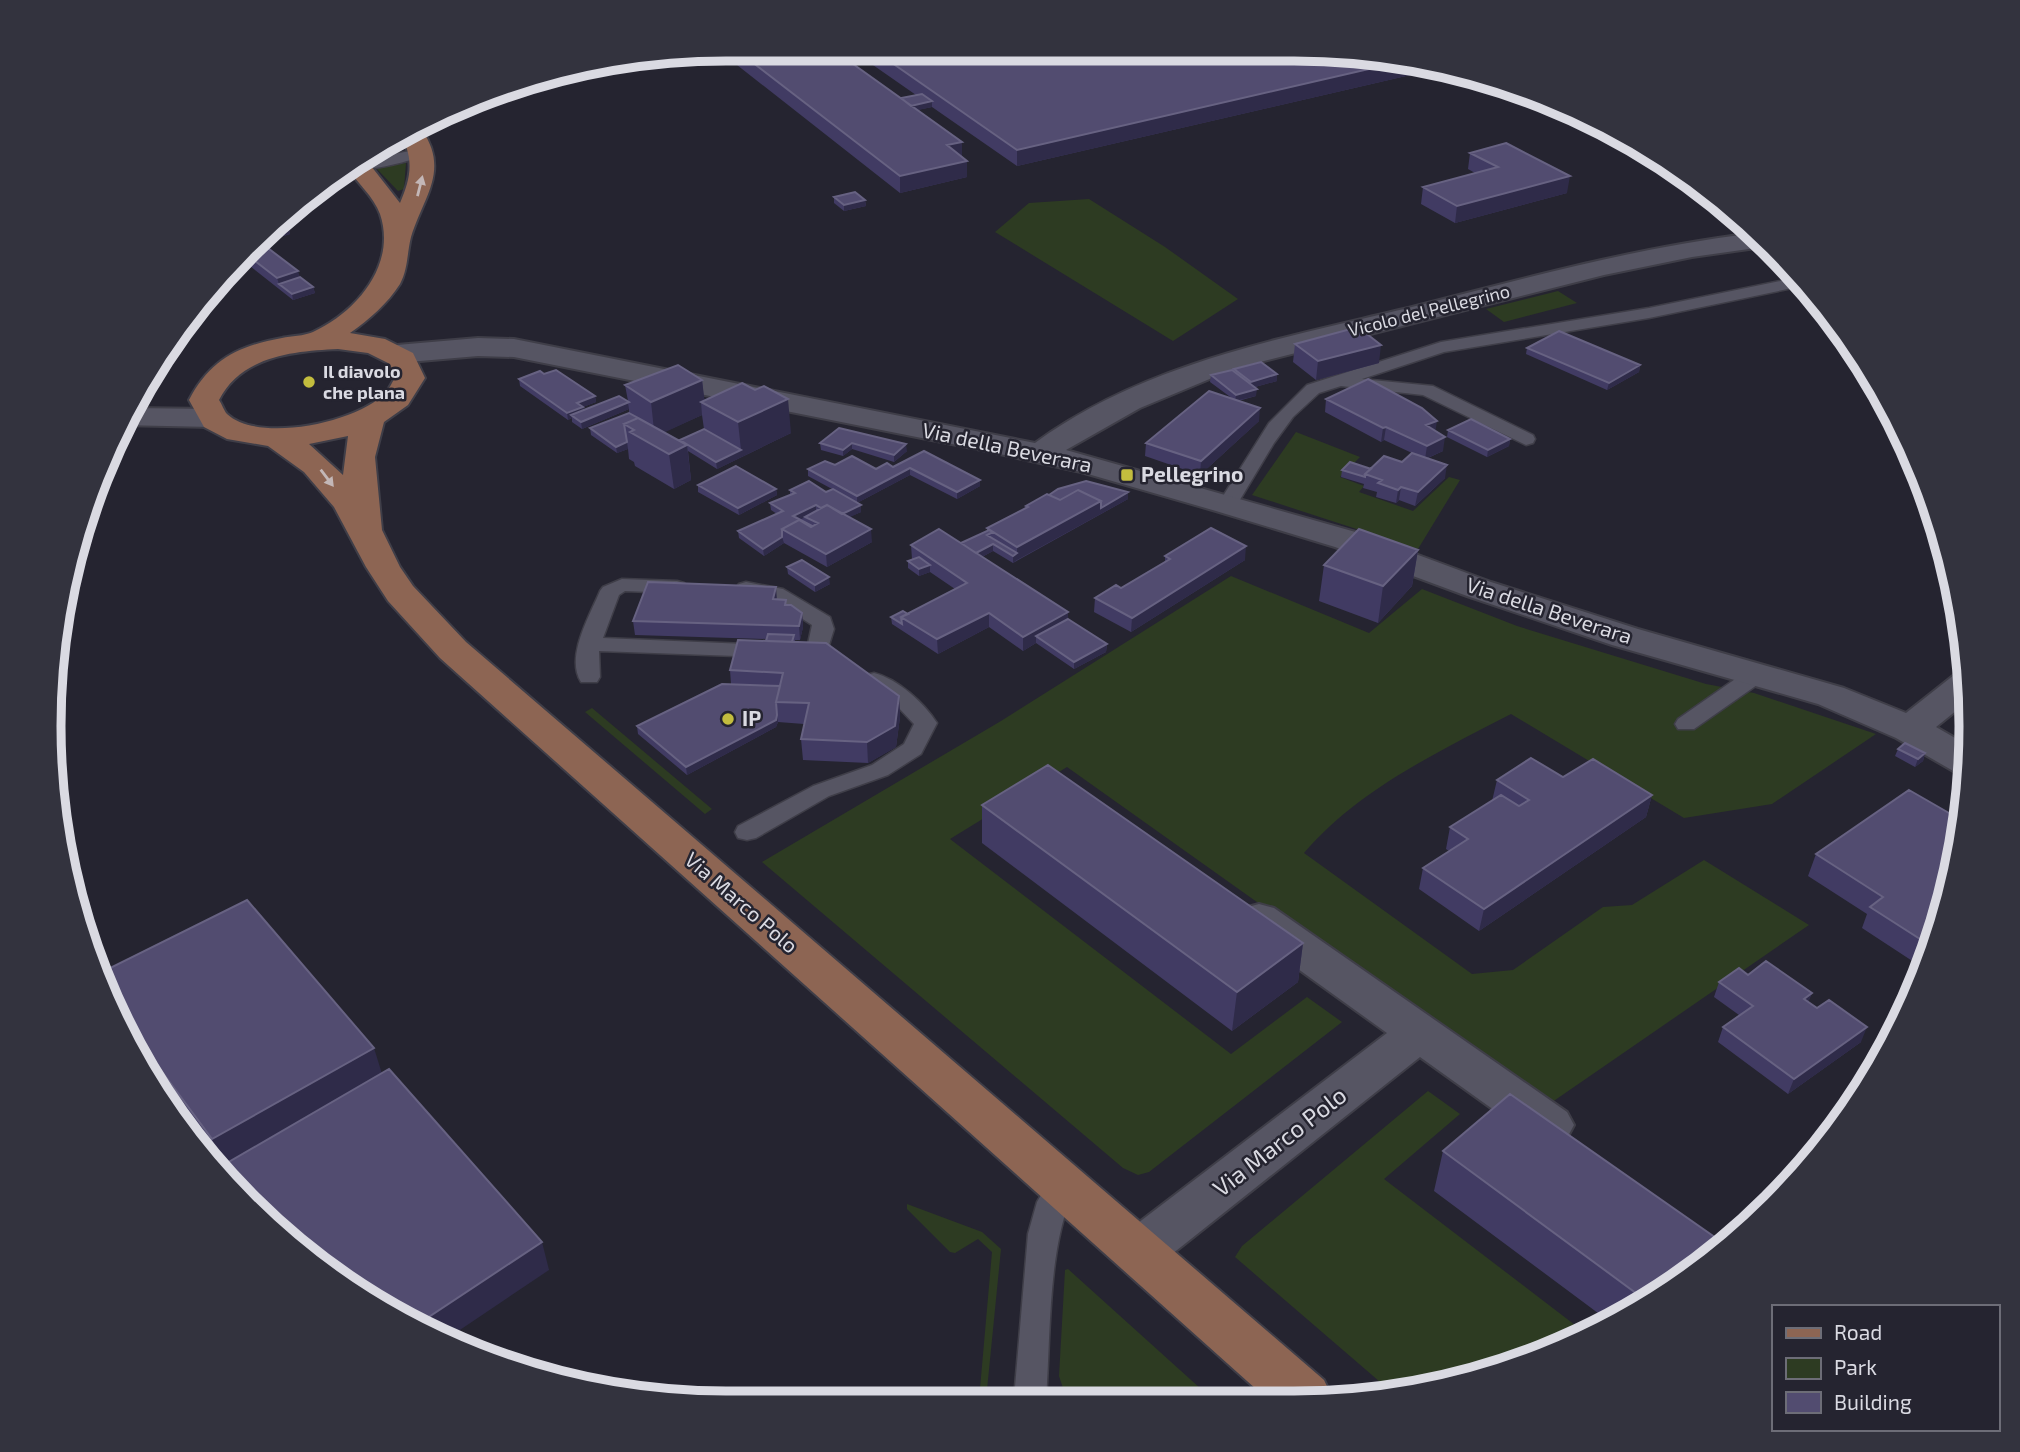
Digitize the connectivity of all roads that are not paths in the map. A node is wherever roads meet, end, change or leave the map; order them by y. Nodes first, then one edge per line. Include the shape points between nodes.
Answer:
1 (417, 144) edge
2 (374, 162) edge
3 (361, 171) edge
4 (399, 235) junction
5 (1749, 242) edge
6 (389, 279) junction
7 (1790, 284) edge
8 (390, 336) junction
9 (319, 341) junction
10 (532, 352) junction
11 (1331, 383) junction
12 (409, 384) junction
13 (210, 385) junction
14 (145, 404) edge
15 (138, 417) edge
16 (371, 417) junction
17 (212, 418) junction
18 (274, 437) junction
19 (1526, 439) dead end
20 (1040, 454) junction
21 (1228, 503) junction
22 (367, 534) junction
23 (700, 587) edge
24 (726, 588) edge
25 (590, 644) junction
26 (767, 651) edge
27 (793, 652) edge
28 (855, 667) edge
29 (1759, 673) junction
30 (589, 677) dead end
31 (1957, 691) edge
32 (1686, 724) dead end
33 (1910, 729) junction
34 (1958, 756) edge
35 (747, 832) dead end
36 (1227, 897) edge
37 (1420, 1032) junction
38 (1587, 1152) edge
39 (1062, 1184) junction
40 (1139, 1251) junction
41 (1031, 1391) edge
42 (1297, 1391) edge

1 - 2 lane via 386,162
4 -> 1 main road via 423,172
3 - 4 main road via 392,210
4 - 6 main road
5 - 20 street, Vicolo del Pellegrino via 1602,267 1226,362 1116,410
6 - 8 main road via 394,304
6 - 9 main road via 359,311
7 - 11 lane via 1649,313 1465,341
8 - 9 main road
8 - 10 street, Via della Beverara
8 - 12 main road via 407,365
9 - 13 main road via 250,357
10 - 12 street, Via della Beverara via 461,362
10 - 20 street, Via della Beverara
11 - 19 lane via 1427,390
11 - 21 lane via 1296,402
12 - 16 main road
13 - 14 street
13 - 17 main road via 204,400
15 - 17 street
16 - 18 main road via 322,433
16 - 22 main road, Via Marco Polo via 359,448
17 - 18 main road via 236,431
18 -> 22 main road, Via Marco Polo via 315,463
20 - 21 street, Via della Beverara
21 - 29 street, Via della Beverara via 1625,637
22 - 39 main road, Via Marco Polo via 388,575 453,650
23 - 25 lane via 622,585 610,591
24 - 27 lane via 776,593 822,622 826,653
25 - 26 lane
25 - 30 lane
28 - 35 lane via 905,701 926,723 913,749 880,770 821,791
29 - 32 lane
29 - 33 street, Via della Beverara
31 - 33 street
33 - 34 street, Via della Beverara
36 - 37 street
37 - 38 street
37 - 40 street, Via Marco Polo
39 - 40 main road, Via Marco Polo
39 - 41 lane via 1043,1234
40 - 42 main road, Via Marco Polo

